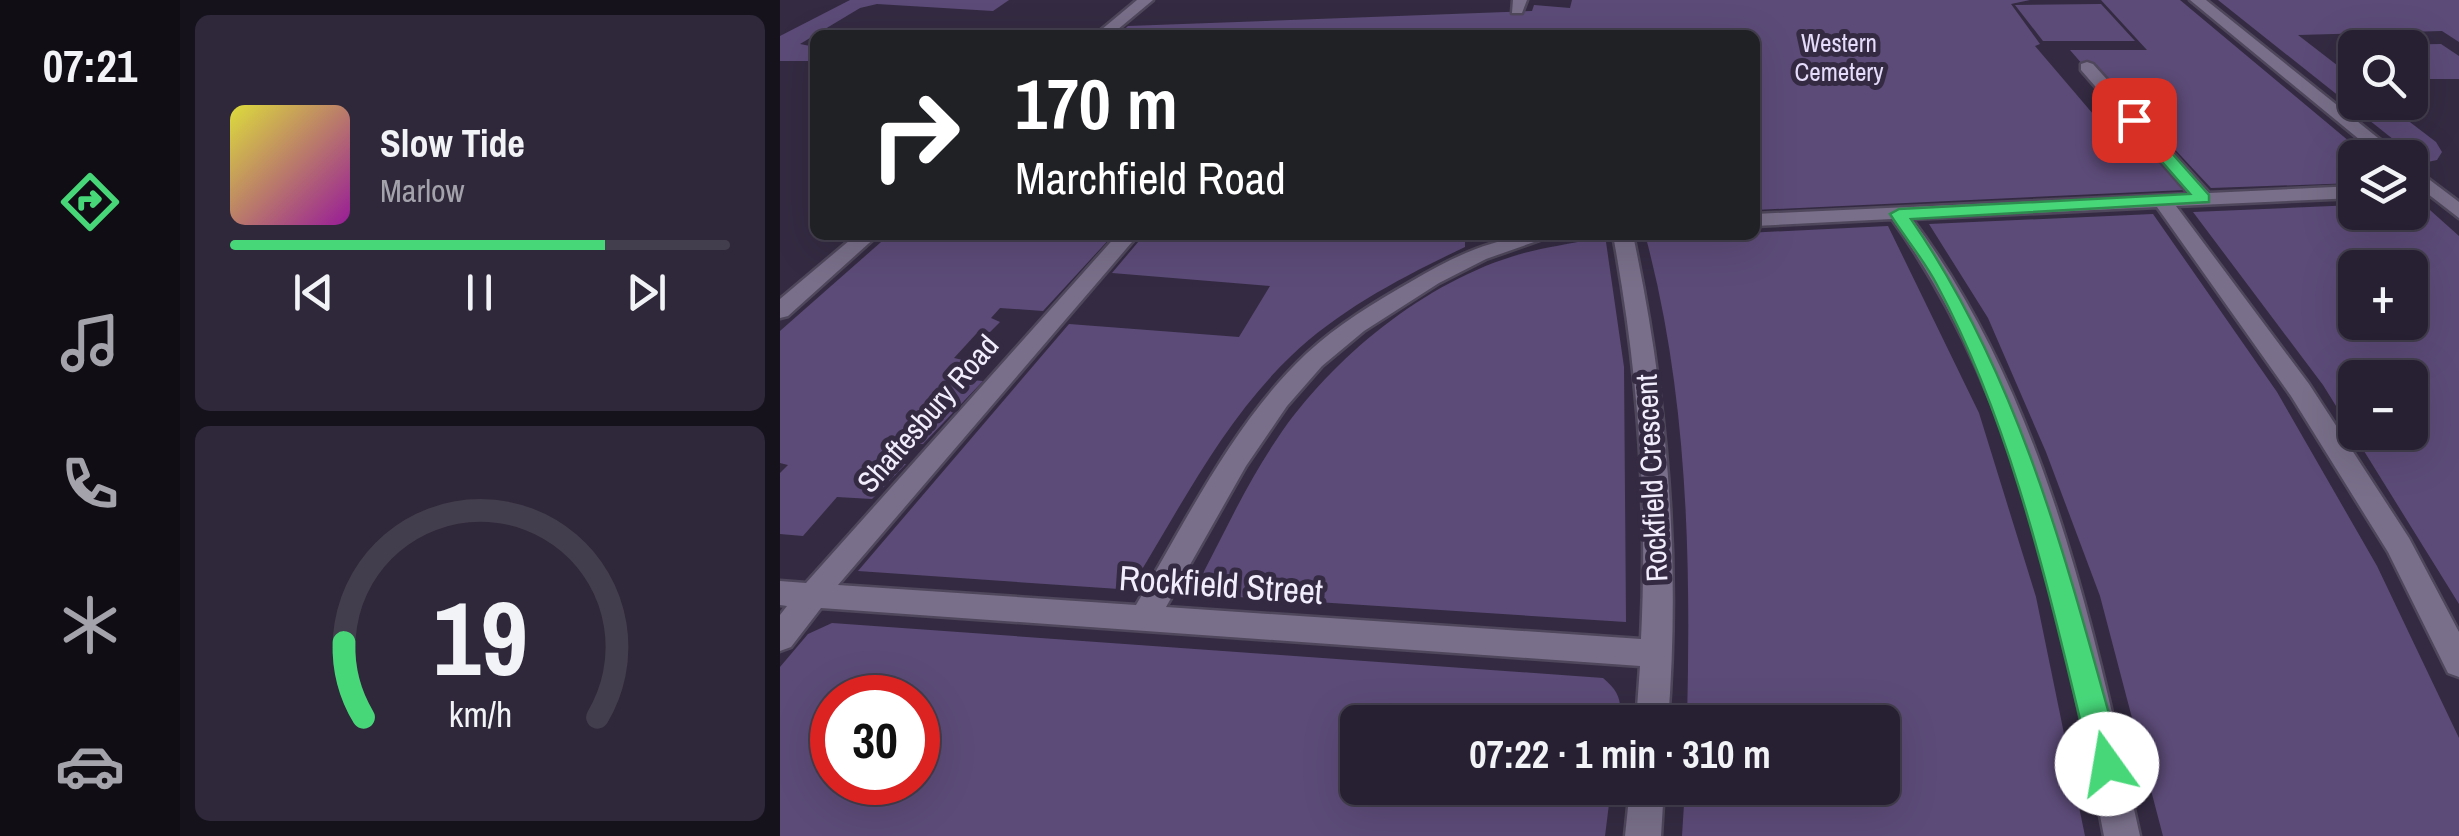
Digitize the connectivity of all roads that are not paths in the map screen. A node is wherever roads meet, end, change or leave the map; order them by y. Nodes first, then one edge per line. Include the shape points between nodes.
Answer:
1 (1146, 0) edge
2 (2198, 0) edge
3 (1108, 30) edge
4 (2087, 67) dead end
5 (2372, 140) edge
6 (2428, 186) edge
7 (2428, 189) edge
8 (2432, 189) junction
9 (2338, 193) edge
10 (2203, 198) junction
11 (2163, 202) junction
12 (2459, 212) edge
13 (1899, 214) junction
14 (1760, 220) edge
15 (862, 240) edge
16 (1124, 240) edge
17 (1625, 240) edge
18 (1480, 243) edge
19 (780, 311) edge
20 (780, 593) edge
21 (814, 595) junction
22 (1146, 617) junction
23 (780, 638) edge
24 (1657, 654) junction
25 (2459, 663) edge
26 (1653, 705) edge
27 (1645, 805) edge
28 (1642, 836) edge
29 (2122, 836) edge

1 - 3 street
2 - 5 street
4 - 10 street
6 - 8 street
7 - 8 street
8 - 12 street
9 - 10 street
10 - 11 street
11 - 13 street
11 - 25 street via 2300,390 2399,546
13 - 14 street
13 - 29 street via 1946,283 1995,389 2048,540
15 - 19 street
16 - 21 street, Shaftesbury Road
17 - 24 street, Rockfield Crescent via 1651,390
18 - 22 street via 1303,370 1250,439
20 - 21 street, Rockfield Street
21 - 22 street, Rockfield Street
21 - 23 street, Shaftesbury Road
22 - 24 street, Rockfield Street
24 - 26 street, Rockfield Crescent
27 - 28 street

